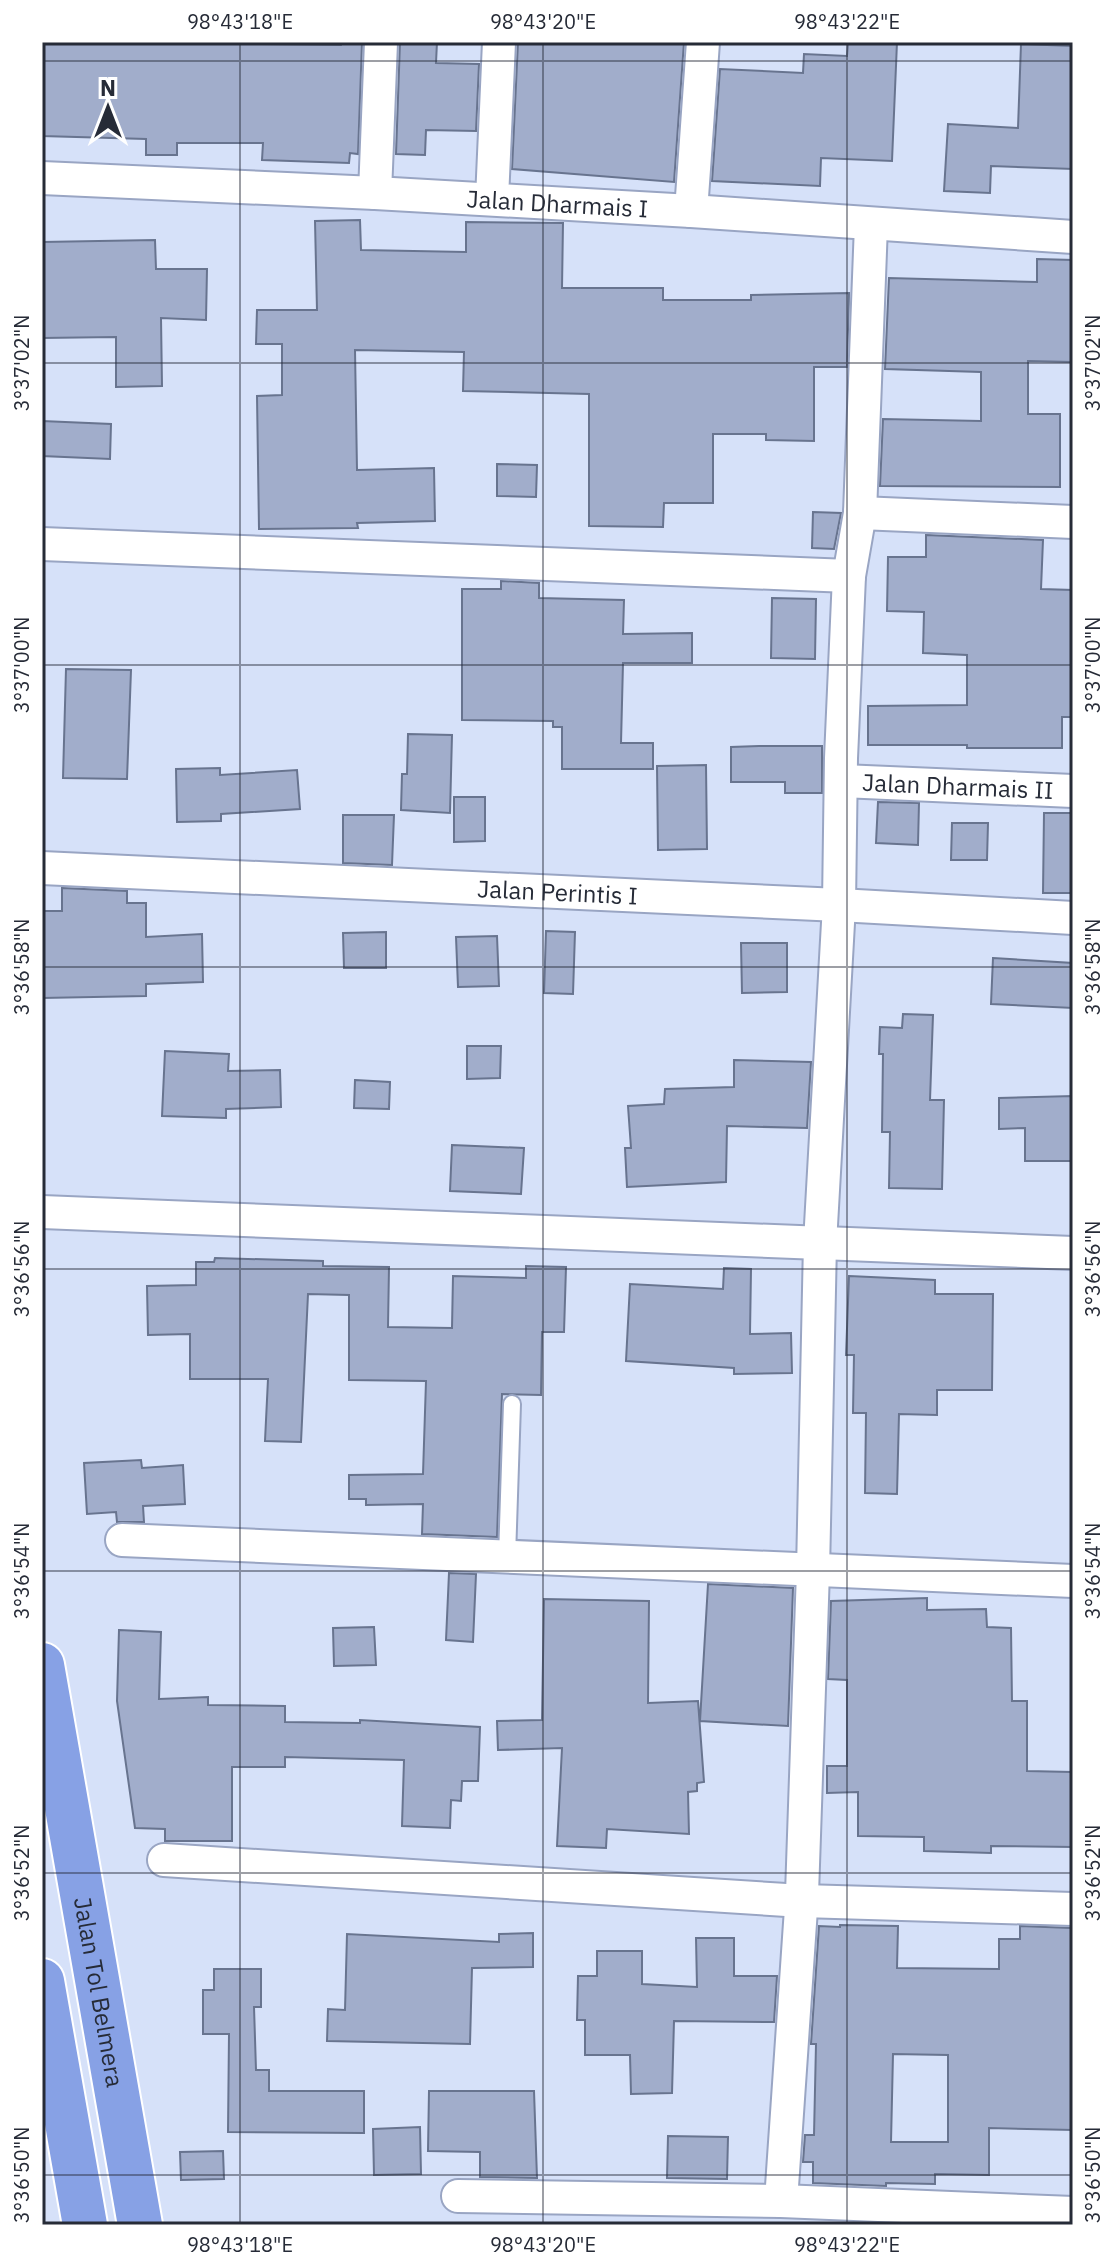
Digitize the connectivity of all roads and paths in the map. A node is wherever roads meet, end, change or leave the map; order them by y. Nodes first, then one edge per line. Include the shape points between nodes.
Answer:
1 (381, 42) edge
2 (499, 42) edge
3 (703, 42) edge
4 (42, 178) edge
5 (375, 193) junction
6 (492, 199) junction
7 (691, 211) junction
8 (871, 225) junction
9 (1073, 237) edge
10 (860, 513) junction
11 (1073, 522) edge
12 (42, 544) edge
13 (849, 576) junction
14 (842, 781) junction
15 (1073, 791) edge
16 (42, 868) edge
17 (839, 905) junction
18 (1073, 918) edge
19 (42, 1212) edge
20 (820, 1243) junction
21 (1073, 1253) edge
22 (512, 1404) dead end
23 (122, 1540) dead end
24 (507, 1557) junction
25 (813, 1571) junction
26 (1073, 1581) edge
27 (42, 1665) edge
28 (164, 1860) dead end
29 (802, 1901) junction
30 (1073, 1909) edge
31 (42, 1981) edge
32 (458, 2196) dead end
33 (781, 2201) junction
34 (1073, 2213) edge
35 (85, 2225) edge
36 (140, 2225) edge

1 - 5 street
2 - 6 street
3 - 7 street
4 - 5 street, Jalan Dharmais I
5 - 6 street, Jalan Dharmais I
6 - 7 street, Jalan Dharmais I
7 - 8 street, Jalan Dharmais I
8 - 9 street, Jalan Dharmais I
8 - 10 street
10 - 11 street
10 - 13 street
12 - 13 street
13 - 14 street
14 - 15 street, Jalan Dharmais II
14 - 17 street
16 - 17 street, Jalan Perintis I
17 - 18 street, Jalan Perintis I
17 - 20 street
19 - 20 street
20 - 21 street
20 - 25 street
22 - 24 lane
23 - 24 street
24 - 25 street
25 - 26 street
25 - 29 street
27 - 36 highway, Jalan Tol Belmera
28 - 29 street
29 - 30 street
29 - 33 street
31 - 35 highway
32 - 33 street
33 - 34 street

